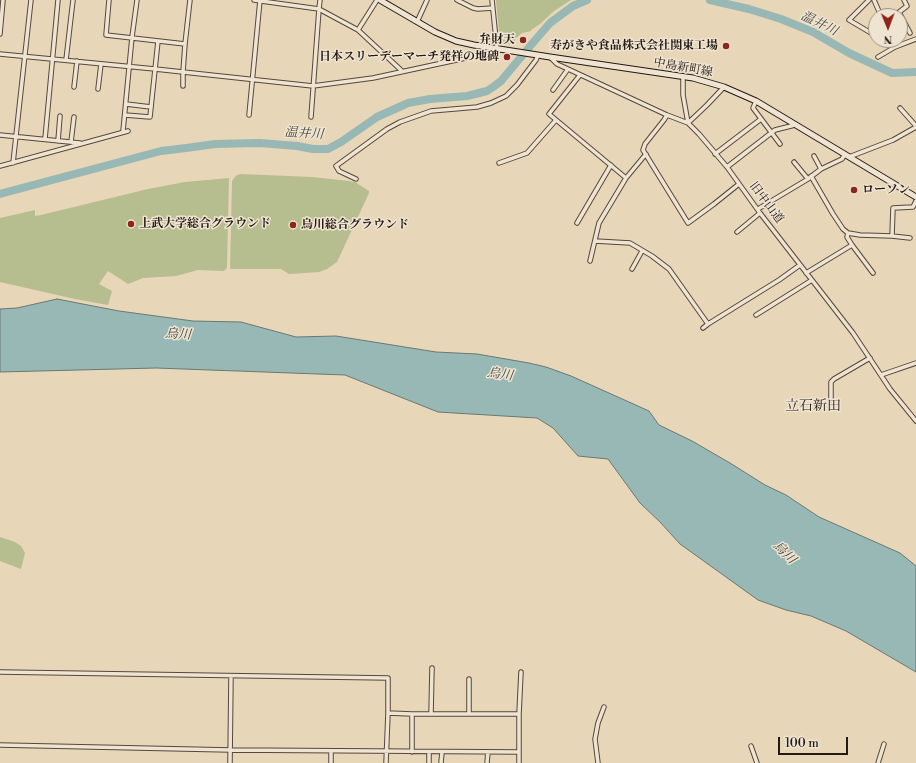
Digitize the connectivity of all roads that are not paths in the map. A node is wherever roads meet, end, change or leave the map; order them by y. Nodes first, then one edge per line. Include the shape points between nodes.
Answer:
1 (4, 0) edge
2 (31, 0) edge
3 (58, 0) edge
4 (72, 0) edge
5 (109, 0) edge
6 (137, 0) edge
7 (190, 0) edge
8 (254, 0) edge
9 (260, 0) edge
10 (320, 0) edge
11 (381, 0) edge
12 (427, 0) edge
13 (457, 0) edge
14 (492, 0) edge
15 (869, 0) edge
16 (904, 0) edge
17 (319, 8) junction
18 (493, 8) junction
19 (904, 8) edge
20 (417, 22) junction
21 (0, 27) edge
22 (908, 29) edge
23 (358, 30) junction
24 (868, 31) edge
25 (910, 33) dead end
26 (0, 34) edge
27 (132, 37) junction
28 (158, 41) junction
29 (185, 44) junction
30 (484, 46) junction
31 (497, 48) junction
32 (893, 48) edge
33 (0, 54) edge
34 (536, 55) junction
35 (26, 56) junction
36 (550, 57) junction
37 (878, 57) dead end
38 (53, 59) junction
39 (66, 60) junction
40 (77, 61) junction
41 (101, 64) junction
42 (130, 67) junction
43 (155, 69) junction
44 (568, 69) junction
45 (402, 71) junction
46 (183, 72) junction
47 (580, 75) junction
48 (683, 77) junction
49 (252, 80) junction
50 (183, 86) dead end
51 (313, 86) junction
52 (74, 87) dead end
53 (724, 87) junction
54 (98, 89) dead end
55 (553, 90) dead end
56 (756, 101) junction
57 (126, 104) junction
58 (151, 107) junction
59 (900, 108) dead end
60 (124, 115) junction
61 (249, 115) dead end
62 (667, 115) junction
63 (60, 116) dead end
64 (74, 117) dead end
65 (311, 117) dead end
66 (761, 119) junction
67 (556, 120) junction
68 (688, 123) junction
69 (795, 125) junction
70 (916, 126) edge
71 (772, 132) junction
72 (0, 134) edge
73 (17, 136) junction
74 (45, 139) junction
75 (58, 141) junction
76 (71, 142) junction
77 (82, 143) junction
78 (780, 144) dead end
79 (646, 154) junction
80 (715, 154) junction
81 (814, 156) dead end
82 (847, 156) junction
83 (794, 162) dead end
84 (14, 163) junction
85 (499, 163) dead end
86 (611, 165) junction
87 (0, 166) edge
88 (726, 167) junction
89 (821, 169) junction
90 (809, 177) junction
91 (626, 178) junction
92 (356, 179) dead end
93 (739, 184) junction
94 (916, 197) edge
95 (916, 201) edge
96 (759, 211) junction
97 (577, 223) dead end
98 (736, 232) dead end
99 (848, 233) junction
100 (892, 236) junction
101 (910, 238) dead end
102 (595, 241) junction
103 (852, 245) junction
104 (642, 251) junction
105 (590, 261) dead end
106 (800, 265) junction
107 (632, 269) dead end
108 (806, 273) junction
109 (873, 273) dead end
110 (812, 280) junction
111 (756, 315) dead end
112 (708, 324) junction
113 (703, 328) dead end
114 (870, 358) junction
115 (916, 363) edge
116 (881, 375) junction
117 (831, 401) dead end
118 (916, 421) edge
119 (432, 668) dead end
120 (0, 672) edge
121 (521, 672) dead end
122 (231, 676) junction
123 (469, 679) dead end
124 (604, 707) dead end
125 (388, 713) junction
126 (469, 713) junction
127 (412, 714) junction
128 (431, 714) junction
129 (519, 714) junction
130 (884, 744) dead end
131 (0, 745) edge
132 (751, 746) dead end
133 (230, 750) junction
134 (331, 751) junction
135 (386, 752) junction
136 (412, 752) junction
137 (429, 752) junction
138 (442, 752) junction
139 (488, 752) junction
140 (519, 752) junction
141 (230, 763) edge
142 (331, 763) edge
143 (386, 763) edge
144 (429, 763) edge
145 (442, 763) edge
146 (487, 763) edge
147 (519, 763) edge
148 (598, 763) edge
149 (756, 763) edge
150 (878, 763) edge

1 - 21 street
2 - 35 street
3 - 38 street
4 - 39 street
5 - 27 street via 106,35
6 - 27 street
7 - 29 street
8 - 9 street
9 - 17 street
9 - 49 street
10 - 17 street
11 - 20 main road, 中島新町線
11 - 23 street
12 - 20 street
13 - 18 street via 473,8
14 - 18 street
15 - 24 street via 849,20
16 - 19 street via 907,6
17 - 23 street
17 - 51 street
18 - 31 street
20 - 30 main road, 中島新町線 via 448,38
21 - 26 street
22 - 25 street
23 - 45 street
27 - 28 street
27 - 42 street
28 - 29 street
28 - 43 street
29 - 46 street
30 - 31 main road, 中島新町線
30 - 45 street via 481,54 475,56
31 - 34 main road, 中島新町線
32 - 37 street
33 - 35 street
34 - 36 main road, 中島新町線
34 - 92 street via 536,60 518,85 506,96 477,107 431,111 400,122 336,166 339,171
35 - 38 street
35 - 73 street
36 - 44 street, 旧中山道
36 - 48 main road, 中島新町線
38 - 39 street
38 - 74 street
39 - 40 street
40 - 41 street
40 - 52 street
41 - 42 street
41 - 54 street
42 - 43 street
42 - 57 street
43 - 46 street
43 - 58 street
44 - 47 street, 旧中山道
44 - 55 street
45 - 51 street via 373,78
46 - 49 street
46 - 50 street
47 - 62 street, 旧中山道
47 - 67 street via 549,114
48 - 53 main road, 中島新町線
48 - 68 street
49 - 51 street
49 - 61 street
51 - 65 street
53 - 56 main road, 中島新町線
53 - 68 street
56 - 66 street via 753,108
56 - 69 main road, 中島新町線
57 - 58 street
57 - 60 street
58 - 60 street via 150,117
59 - 70 street
60 - 77 street via 126,131
62 - 68 street, 旧中山道
62 - 79 street via 645,144
63 - 75 street
64 - 76 street
66 - 71 street
66 - 80 street
67 - 85 street via 527,153
67 - 86 street
68 - 80 street, 旧中山道
69 - 71 street
69 - 82 main road, 中島新町線
70 - 82 street via 893,140
71 - 78 street
71 - 88 street
72 - 73 street
73 - 74 street
73 - 84 street
74 - 75 street
75 - 76 street
76 - 77 street
77 - 84 street
79 - 91 street
79 - 93 street via 688,223
80 - 88 street, 旧中山道
81 - 89 street
82 - 89 street
82 - 94 main road, 中島新町線
83 - 90 street
84 - 87 street
86 - 91 street
86 - 97 street
88 - 93 street, 旧中山道
89 - 90 street
90 - 96 street
90 - 99 street
91 - 102 street via 599,223
93 - 96 street, 旧中山道
95 - 100 street via 913,207 893,208
96 - 98 street
96 - 106 street, 旧中山道
99 - 100 street
99 - 103 street via 847,237
100 - 101 street
102 - 104 street via 630,243
102 - 105 street
103 - 108 street
103 - 109 street
104 - 107 street
104 - 112 street via 669,269
106 - 108 street, 旧中山道
106 - 112 street
108 - 110 street, 旧中山道
110 - 111 street
110 - 114 street, 旧中山道
112 - 113 street
114 - 116 street, 旧中山道
114 - 117 street via 831,382
115 - 116 street
116 - 118 street, 旧中山道
119 - 128 street
120 - 122 street
121 - 129 street
122 - 125 street via 388,678
122 - 133 street
123 - 126 street
124 - 148 street via 595,739
125 - 127 street
125 - 135 street
126 - 128 street
126 - 129 street
127 - 128 street
127 - 136 street
129 - 140 street
130 - 150 street
131 - 133 street
132 - 149 street
133 - 134 street
133 - 141 street
134 - 135 street
134 - 142 street
135 - 136 street
135 - 143 street
136 - 137 street
137 - 138 street
137 - 144 street
138 - 139 street
138 - 145 street
139 - 140 street
139 - 146 street
140 - 147 street

